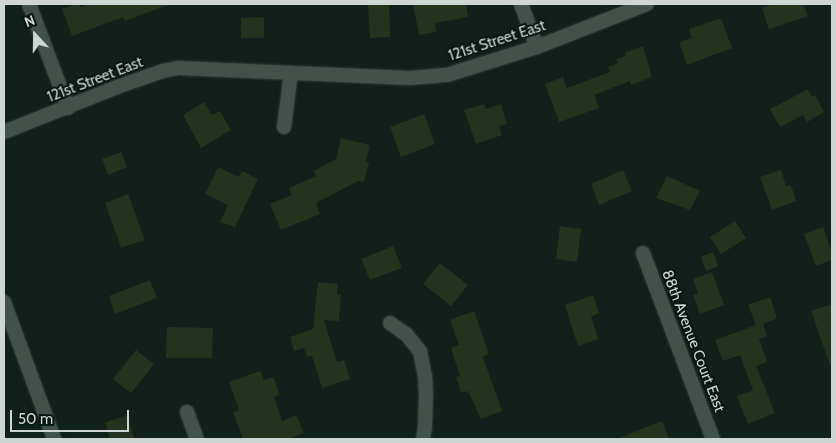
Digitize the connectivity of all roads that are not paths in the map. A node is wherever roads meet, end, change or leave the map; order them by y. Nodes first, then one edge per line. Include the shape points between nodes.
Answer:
1 (29, 4) edge
2 (521, 4) edge
3 (646, 4) edge
4 (537, 46) junction
5 (291, 73) junction
6 (68, 108) junction
7 (284, 127) dead end
8 (4, 132) edge
9 (643, 253) dead end
10 (4, 302) edge
11 (390, 323) dead end
12 (9, 330) edge
13 (187, 412) dead end
14 (54, 439) edge
15 (197, 439) edge
16 (422, 439) edge
17 (713, 439) edge

1 - 6 street
2 - 4 street
3 - 4 street, 121st Street East
4 - 5 street, 121st Street East via 447,74 410,78
5 - 6 street, 121st Street East via 171,70
5 - 7 street
6 - 8 street, 121st Street East
9 - 17 street, 88th Avenue Court East
10 - 12 street
11 - 16 street via 406,334 420,352 426,396
12 - 14 street
13 - 15 street

